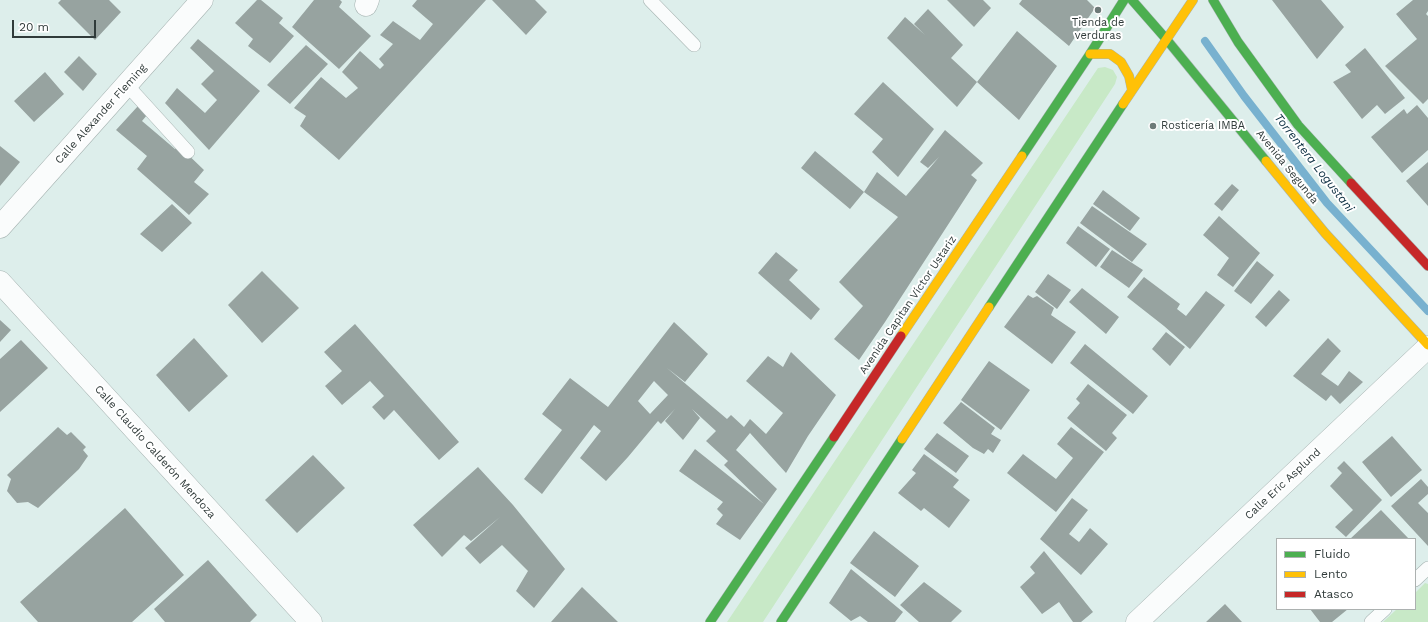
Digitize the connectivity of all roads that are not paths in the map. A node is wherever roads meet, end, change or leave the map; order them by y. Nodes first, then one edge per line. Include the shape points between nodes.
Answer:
1 (202, 0) edge
2 (650, 0) edge
3 (1124, 0) edge
4 (1132, 0) edge
5 (1194, 0) edge
6 (1213, 0) edge
7 (1167, 40) junction
8 (694, 45) dead end
9 (1090, 54) junction
10 (127, 85) junction
11 (1132, 90) junction
12 (188, 152) dead end
13 (0, 227) edge
14 (1428, 266) edge
15 (0, 282) edge
16 (1428, 346) edge
17 (1428, 568) edge
18 (1416, 579) edge
19 (1384, 610) edge
20 (311, 622) edge
21 (710, 622) edge
22 (781, 622) edge
23 (1137, 622) edge
24 (1371, 622) edge

1 - 10 street, Calle Alexander Fleming
2 - 8 lane
3 - 9 main road, Avenida Capitan Víctor Ustariz
4 - 7 main road, Avenida Segunda
5 - 7 main road
6 - 14 main road via 1238,42 1298,125
7 - 11 main road
7 - 16 main road, Avenida Segunda via 1325,233
9 - 11 main road via 1110,54 1121,62 1129,76
9 - 21 main road, Avenida Capitan Víctor Ustariz
10 - 12 lane
10 - 13 street, Calle Alexander Fleming
11 - 22 main road
15 - 20 street, Calle Claudio Calderón Mendoza
16 - 23 street, Calle Eric Asplund
17 - 18 lane
19 - 24 lane

